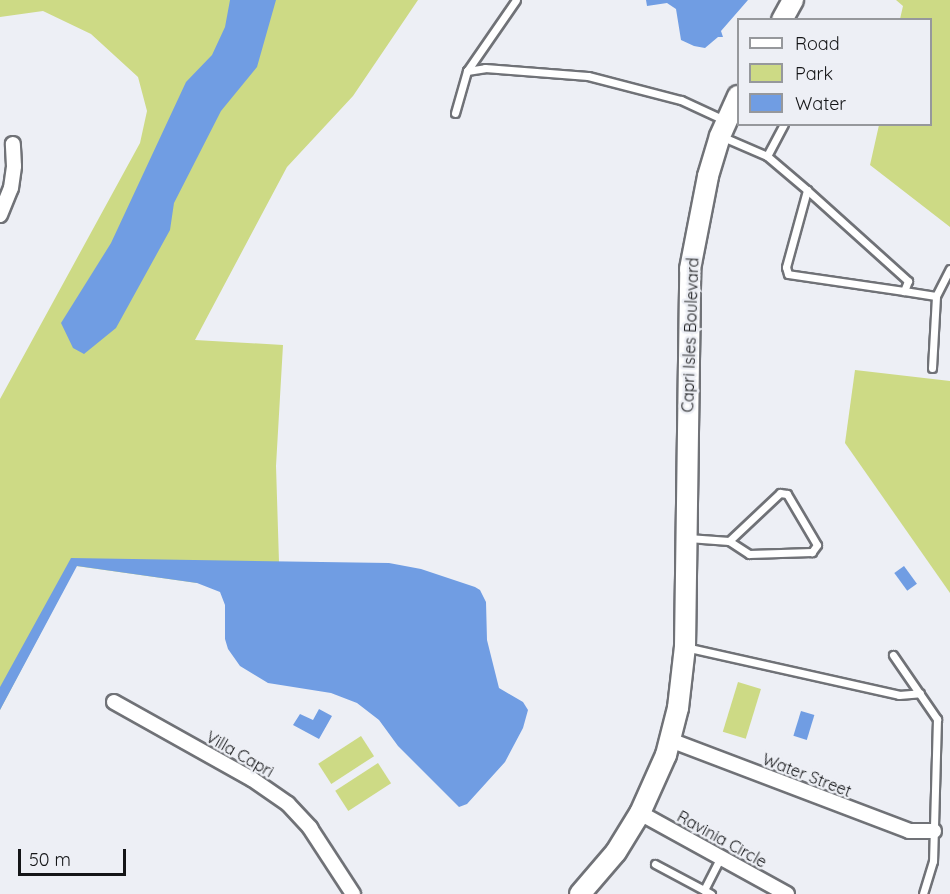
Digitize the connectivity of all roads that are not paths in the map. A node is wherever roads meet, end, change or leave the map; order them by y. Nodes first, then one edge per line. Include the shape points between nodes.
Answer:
1 (516, 0) edge
2 (794, 0) edge
3 (783, 18) edge
4 (467, 70) junction
5 (737, 98) edge
6 (455, 113) dead end
7 (783, 126) edge
8 (723, 128) junction
9 (13, 144) dead end
10 (767, 156) junction
11 (807, 190) junction
12 (0, 214) edge
13 (950, 269) edge
14 (904, 291) junction
15 (936, 296) junction
16 (932, 368) dead end
17 (686, 538) junction
18 (729, 541) junction
19 (685, 647) junction
20 (893, 655) dead end
21 (920, 693) junction
22 (114, 702) dead end
23 (670, 740) junction
24 (640, 813) junction
25 (934, 831) junction
26 (721, 857) junction
27 (655, 864) dead end
28 (707, 892) edge
29 (353, 894) edge
30 (580, 894) edge
31 (788, 894) edge
32 (923, 894) edge

1 - 4 lane
2 - 3 street
4 - 6 lane
4 - 8 lane via 588,76 681,100
5 - 8 street, Capri Isles Boulevard
7 - 10 lane
8 - 10 lane
8 - 17 street, Capri Isles Boulevard via 702,195 690,269
9 - 12 street via 11,188
10 - 11 lane
11 - 14 lane via 908,281
11 - 14 lane via 786,267 788,273
13 - 15 lane
14 - 15 lane
15 - 16 lane
17 - 18 lane
17 - 19 street, Capri Isles Boulevard
18 - 18 lane via 780,493 787,494 817,545 812,552 749,554
19 - 21 lane via 899,695
19 - 23 street, Capri Isles Boulevard via 681,692
20 - 21 lane
21 - 25 lane via 937,719
22 - 29 street, Villa Capri via 271,791 301,817
23 - 24 street, Capri Isles Boulevard
23 - 25 street, Water Street via 909,831
24 - 26 street, Ravinia Circle
24 - 30 street, Capri Isles Boulevard via 616,852
25 - 32 lane via 933,861
26 - 28 lane
26 - 31 street, Ravinia Circle
27 - 28 lane

